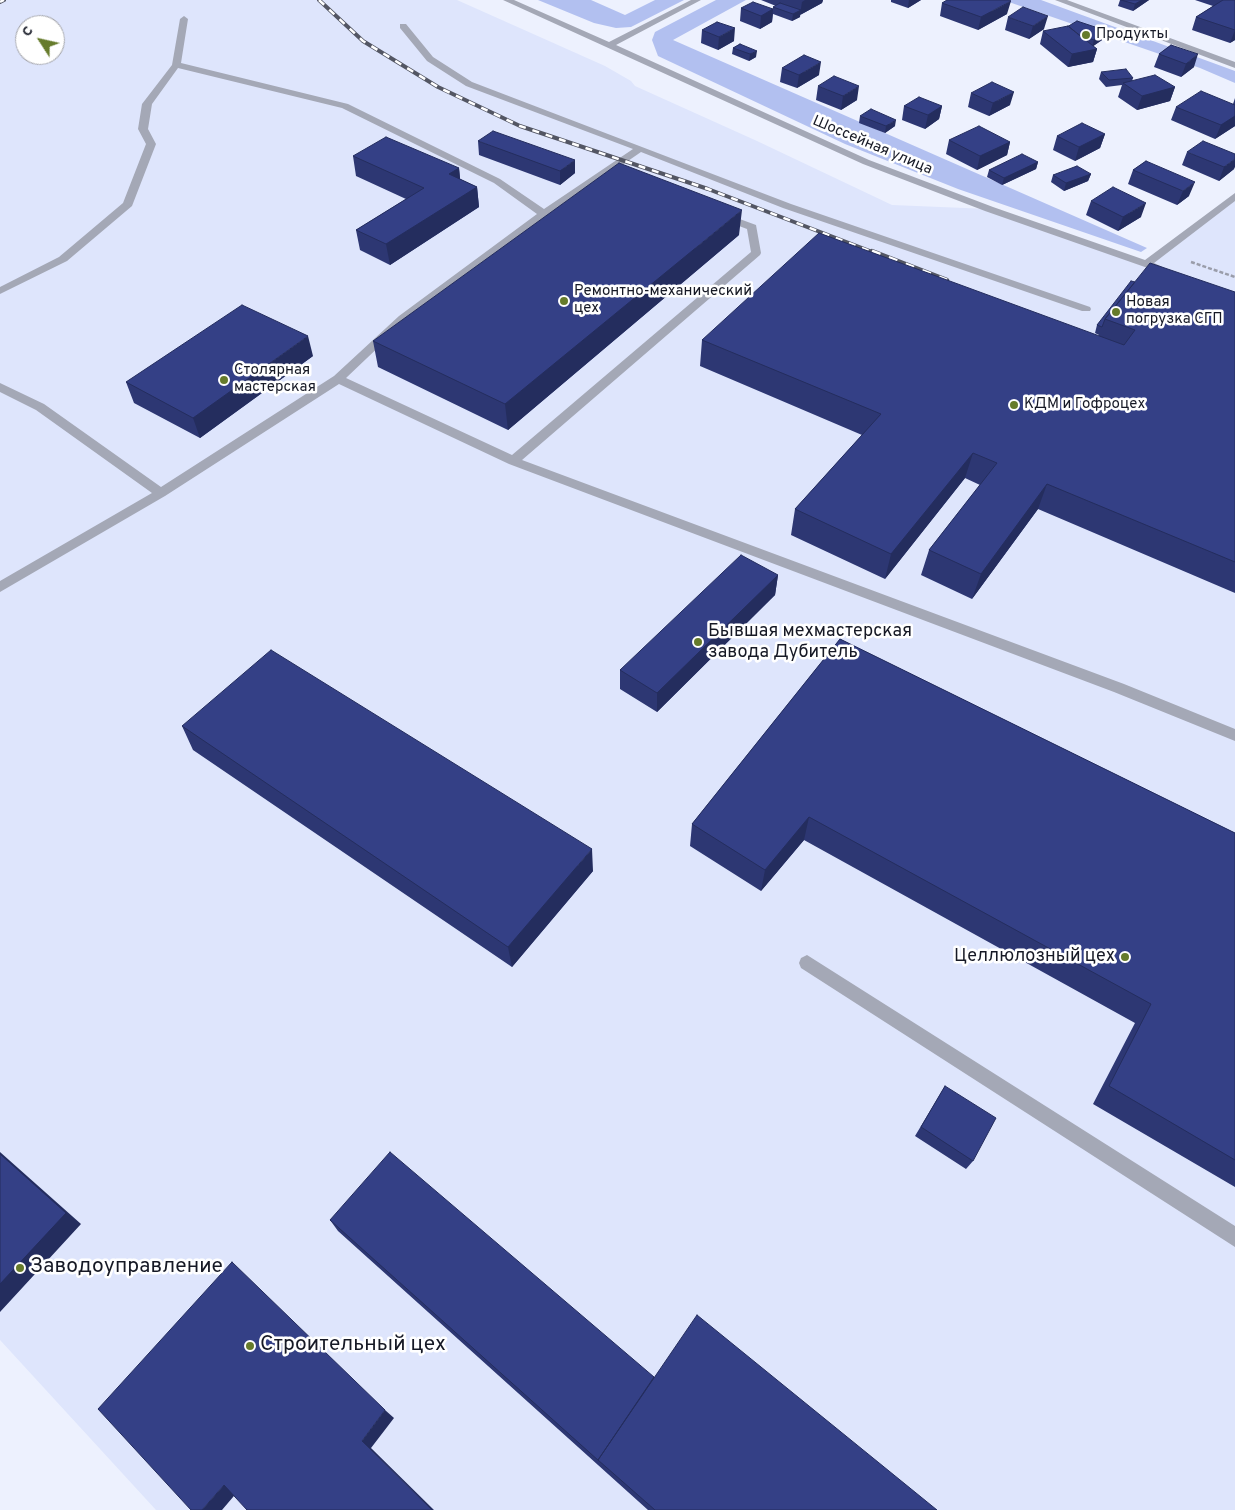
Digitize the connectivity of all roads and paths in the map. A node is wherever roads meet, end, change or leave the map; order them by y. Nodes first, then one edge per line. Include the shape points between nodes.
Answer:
1 (507, 0) edge
2 (697, 0) edge
3 (1059, 0) edge
4 (184, 18) dead end
5 (403, 26) dead end
6 (609, 44) junction
7 (1235, 65) edge
8 (176, 66) junction
9 (640, 148) junction
10 (606, 170) junction
11 (624, 178) edge
12 (1235, 196) edge
13 (716, 213) edge
14 (544, 214) junction
15 (1188, 261) dead end
16 (1147, 264) junction
17 (1173, 273) edge
18 (1235, 277) edge
19 (0, 291) edge
20 (1086, 309) dead end
21 (338, 380) junction
22 (0, 387) edge
23 (513, 461) junction
24 (161, 493) junction
25 (0, 587) edge
26 (1235, 735) edge
27 (807, 962) dead end
28 (1235, 1237) edge

1 - 6 street, Шоссейная улица
2 - 6 street
3 - 7 street
4 - 8 street
5 - 9 street via 430,59 469,84
6 - 16 street, Шоссейная улица via 866,162
8 - 14 street via 345,106 497,180
8 - 19 street via 147,104 143,129 151,144 128,204 63,259
9 - 10 street
9 - 20 street via 787,206
10 - 11 street
10 - 14 street
12 - 16 street
13 - 23 street via 752,227 756,253
14 - 21 street via 403,318
15 - 18 path
16 - 17 street, Шоссейная улица
21 - 23 street
21 - 24 street
22 - 24 street via 40,407
23 - 26 street via 1119,688
24 - 25 street
27 - 28 street

